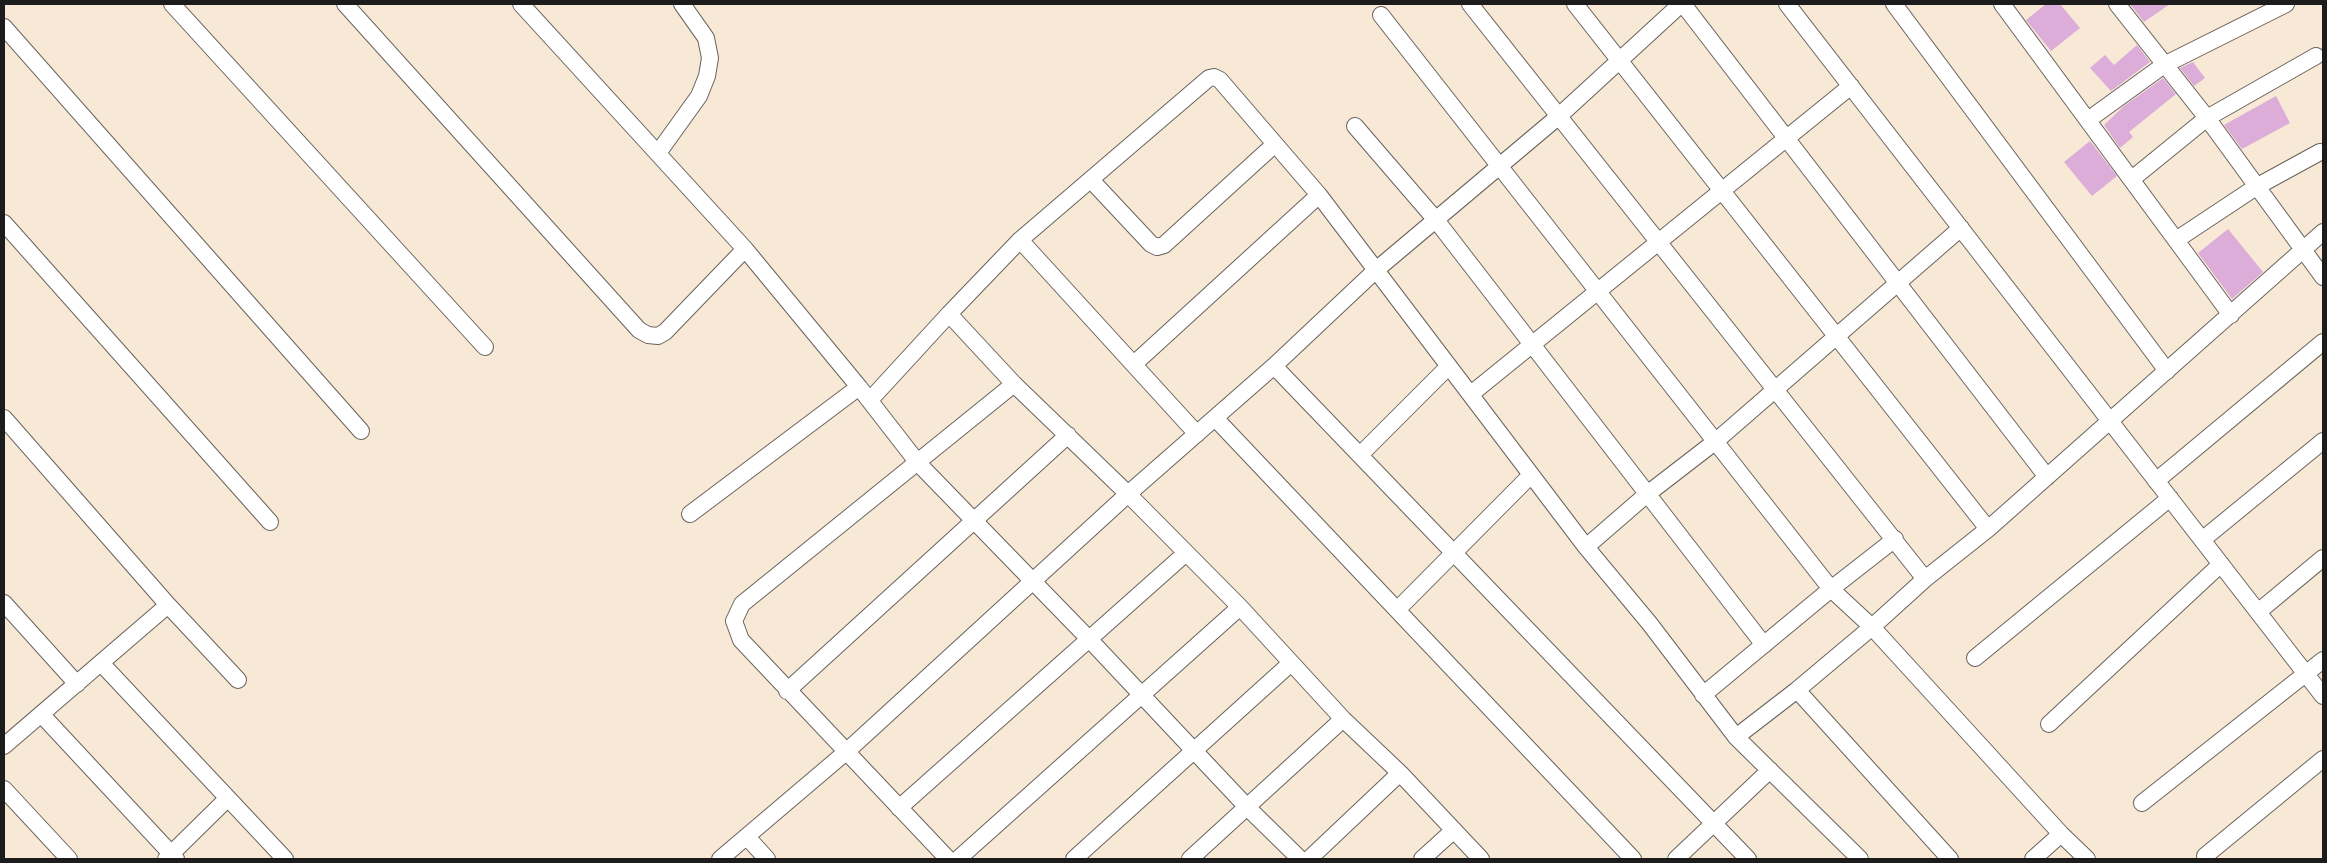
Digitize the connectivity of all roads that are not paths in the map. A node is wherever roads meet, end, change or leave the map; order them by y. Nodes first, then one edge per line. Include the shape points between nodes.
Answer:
1 (172, 4) edge
2 (345, 4) edge
3 (521, 4) edge
4 (682, 4) edge
5 (1470, 4) edge
6 (1575, 4) edge
7 (1682, 4) edge
8 (1787, 4) edge
9 (1894, 4) edge
10 (2002, 4) edge
11 (2117, 4) edge
12 (2286, 4) edge
13 (1381, 15) dead end
14 (4, 27) edge
15 (2316, 56) dead end
16 (1618, 60) junction
17 (2164, 65) junction
18 (1851, 86) junction
19 (1559, 116) junction
20 (2207, 118) junction
21 (2088, 120) junction
22 (1355, 126) dead end
23 (1786, 138) junction
24 (1275, 144) junction
25 (2320, 152) dead end
26 (658, 153) junction
27 (1499, 165) junction
28 (2132, 179) junction
29 (1091, 180) junction
30 (2256, 187) junction
31 (1722, 190) junction
32 (1318, 195) junction
33 (1436, 220) junction
34 (4, 223) edge
35 (1961, 228) junction
36 (2323, 232) edge
37 (1020, 240) junction
38 (2176, 240) junction
39 (1659, 241) junction
40 (745, 249) junction
41 (2302, 250) junction
42 (1376, 270) junction
43 (2323, 277) edge
44 (1897, 283) junction
45 (1598, 290) junction
46 (949, 314) junction
47 (2231, 315) junction
48 (1837, 336) junction
49 (2323, 342) edge
50 (1533, 344) junction
51 (485, 347) dead end
52 (1134, 364) junction
53 (1274, 366) junction
54 (1448, 367) junction
55 (2167, 372) junction
56 (1014, 384) junction
57 (859, 387) junction
58 (1776, 389) junction
59 (1471, 394) junction
60 (870, 400) junction
61 (4, 418) edge
62 (1215, 418) junction
63 (2110, 421) junction
64 (361, 431) dead end
65 (1197, 434) junction
66 (1068, 435) junction
67 (1716, 441) junction
68 (2323, 441) edge
69 (1360, 455) junction
70 (918, 463) junction
71 (1531, 475) junction
72 (2047, 477) junction
73 (2156, 481) junction
74 (1128, 494) junction
75 (1646, 495) junction
76 (2170, 498) junction
77 (690, 514) dead end
78 (973, 521) junction
79 (270, 522) dead end
80 (1988, 529) junction
81 (1895, 539) junction
82 (2202, 540) junction
83 (1586, 547) junction
84 (1453, 552) junction
85 (1186, 553) junction
86 (2323, 558) edge
87 (2221, 564) junction
88 (1925, 579) junction
89 (1032, 581) junction
90 (1831, 589) junction
91 (4, 603) edge
92 (168, 605) junction
93 (1240, 607) junction
94 (1397, 610) junction
95 (2258, 612) junction
96 (1872, 627) junction
97 (1089, 639) junction
98 (1764, 645) junction
99 (1976, 658) dead end
100 (2323, 660) edge
101 (101, 663) junction
102 (1291, 663) junction
103 (2306, 674) junction
104 (238, 680) dead end
105 (77, 684) junction
106 (1797, 690) junction
107 (787, 691) junction
108 (1703, 695) junction
109 (1140, 696) junction
110 (2323, 696) edge
111 (41, 714) junction
112 (1343, 719) junction
113 (2049, 724) dead end
114 (1736, 737) junction
115 (4, 746) edge
116 (1195, 750) junction
117 (846, 752) junction
118 (2323, 760) edge
119 (1770, 770) junction
120 (1400, 773) junction
121 (4, 788) edge
122 (228, 798) junction
123 (2142, 803) dead end
124 (899, 808) junction
125 (1248, 808) junction
126 (1713, 824) junction
127 (1454, 830) junction
128 (2061, 834) junction
129 (746, 837) junction
130 (2205, 856) dead end
131 (171, 858) edge
132 (69, 859) edge
133 (285, 859) edge
134 (720, 859) edge
135 (767, 859) edge
136 (948, 859) edge
137 (958, 859) edge
138 (1074, 859) edge
139 (1190, 859) edge
140 (1300, 859) edge
141 (1309, 859) edge
142 (1422, 859) edge
143 (1480, 859) edge
144 (1633, 859) edge
145 (1676, 859) edge
146 (1748, 859) edge
147 (1860, 859) edge
148 (1950, 859) edge
149 (2033, 859) edge
150 (2087, 859) edge

1 - 51 street
2 - 40 street via 639,330 658,336 665,332
3 - 26 street
4 - 26 street via 706,38 710,58 699,96
5 - 19 street
6 - 16 street
7 - 16 street
7 - 23 street
8 - 18 street
9 - 55 street
10 - 21 street
11 - 17 street
12 - 17 street
13 - 27 street
14 - 64 street
15 - 20 street
16 - 19 street
16 - 31 street
17 - 20 street
17 - 21 street
18 - 23 street
18 - 35 street
19 - 27 street
19 - 39 street
20 - 28 street
20 - 30 street
21 - 28 street
22 - 33 street
23 - 31 street
23 - 44 street
24 - 29 street via 1164,245 1157,247
24 - 29 street via 1214,77
24 - 32 street
25 - 30 street
26 - 40 street
27 - 33 street
27 - 45 street
28 - 38 street
29 - 37 street
30 - 38 street
30 - 41 street
31 - 39 street
31 - 48 street
32 - 42 street
32 - 52 street
33 - 42 street
33 - 50 street
34 - 79 street
35 - 44 street
35 - 63 street
36 - 41 street
37 - 46 street
37 - 52 street
38 - 47 street
39 - 45 street
39 - 58 street
40 - 57 street
41 - 43 street
41 - 47 street
42 - 53 street
42 - 54 street
44 - 48 street
44 - 72 street
45 - 50 street
45 - 67 street
46 - 56 street
46 - 60 street
47 - 55 street
48 - 58 street
48 - 80 street
49 - 73 street
50 - 59 street
50 - 75 street
52 - 65 street
53 - 62 street
53 - 69 street
54 - 59 street
54 - 69 street
55 - 63 street
56 - 66 street
56 - 70 street
57 - 60 street
57 - 77 street
58 - 67 street
58 - 81 street
59 - 71 street
60 - 70 street
61 - 92 street
62 - 65 street
62 - 94 street
63 - 72 street
63 - 73 street
65 - 74 street
66 - 74 street
66 - 78 street
67 - 75 street
67 - 90 street
68 - 82 street
69 - 84 street
70 - 78 street
70 - 107 street via 742,604 734,621 740,640
71 - 83 street
71 - 84 street
72 - 80 street
73 - 76 street
74 - 85 street
74 - 89 street
75 - 83 street
75 - 98 street
76 - 82 street
76 - 99 street
78 - 89 street
78 - 107 street
80 - 88 street
81 - 88 street
81 - 90 street
82 - 87 street
83 - 108 street
84 - 94 street
84 - 126 street
85 - 93 street
85 - 97 street
86 - 95 street
87 - 95 street
87 - 113 street
88 - 96 street
89 - 97 street
89 - 117 street
90 - 96 street
90 - 98 street
91 - 105 street
92 - 101 street
92 - 104 street
93 - 102 street
93 - 109 street
94 - 144 street
95 - 103 street
96 - 106 street
96 - 128 street
97 - 109 street
97 - 124 street
98 - 108 street
100 - 103 street
101 - 105 street
101 - 122 street
102 - 112 street
102 - 116 street
103 - 110 street
103 - 123 street
105 - 111 street
106 - 114 street
106 - 148 street
107 - 117 street
108 - 114 street
109 - 116 street
109 - 137 street
111 - 115 street
111 - 131 street
112 - 120 street
112 - 125 street
114 - 119 street
116 - 125 street
116 - 138 street
117 - 124 street
117 - 129 street
118 - 130 street
119 - 126 street
119 - 147 street
120 - 127 street
120 - 141 street
121 - 132 street
122 - 131 street
122 - 133 street
124 - 136 street
125 - 139 street
125 - 140 street
126 - 145 street
126 - 146 street
127 - 142 street
127 - 143 street
128 - 149 street
128 - 150 street
129 - 134 street
129 - 135 street

